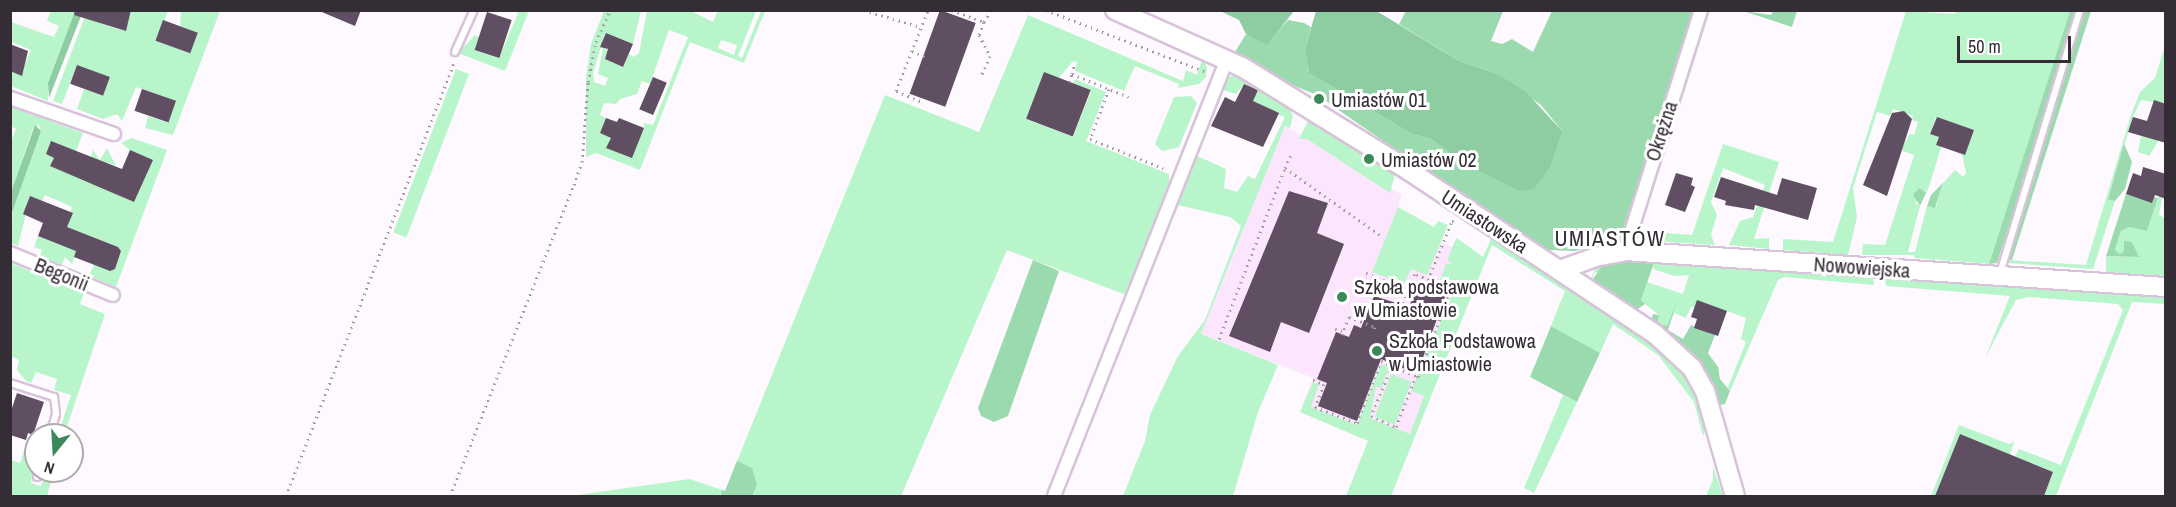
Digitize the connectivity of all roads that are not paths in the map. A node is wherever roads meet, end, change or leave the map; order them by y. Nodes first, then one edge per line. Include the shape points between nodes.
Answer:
1 (474, 10) edge
2 (1115, 10) edge
3 (1701, 10) edge
4 (2080, 10) edge
5 (455, 52) road end
6 (1227, 60) junction
7 (10, 98) edge
8 (114, 134) dead end
9 (1625, 251) junction
10 (10, 253) edge
11 (1560, 270) junction
12 (1999, 276) junction
13 (2166, 287) edge
14 (113, 295) dead end
15 (10, 383) edge
16 (53, 423) edge
17 (1053, 496) edge
18 (1735, 496) edge

1 - 5 lane
2 - 6 main road, Umiastowska
3 - 9 street, Okrężna
4 - 12 lane
6 - 11 main road, Umiastowska via 1364,142
6 - 17 street
7 - 8 street
9 - 11 main road, Nowowiejska
9 - 12 main road, Nowowiejska
10 - 14 street, Begonii
11 - 18 main road, Umiastowska via 1655,334 1692,368 1716,418
12 - 13 main road, Nowowiejska
15 - 16 lane via 54,397

